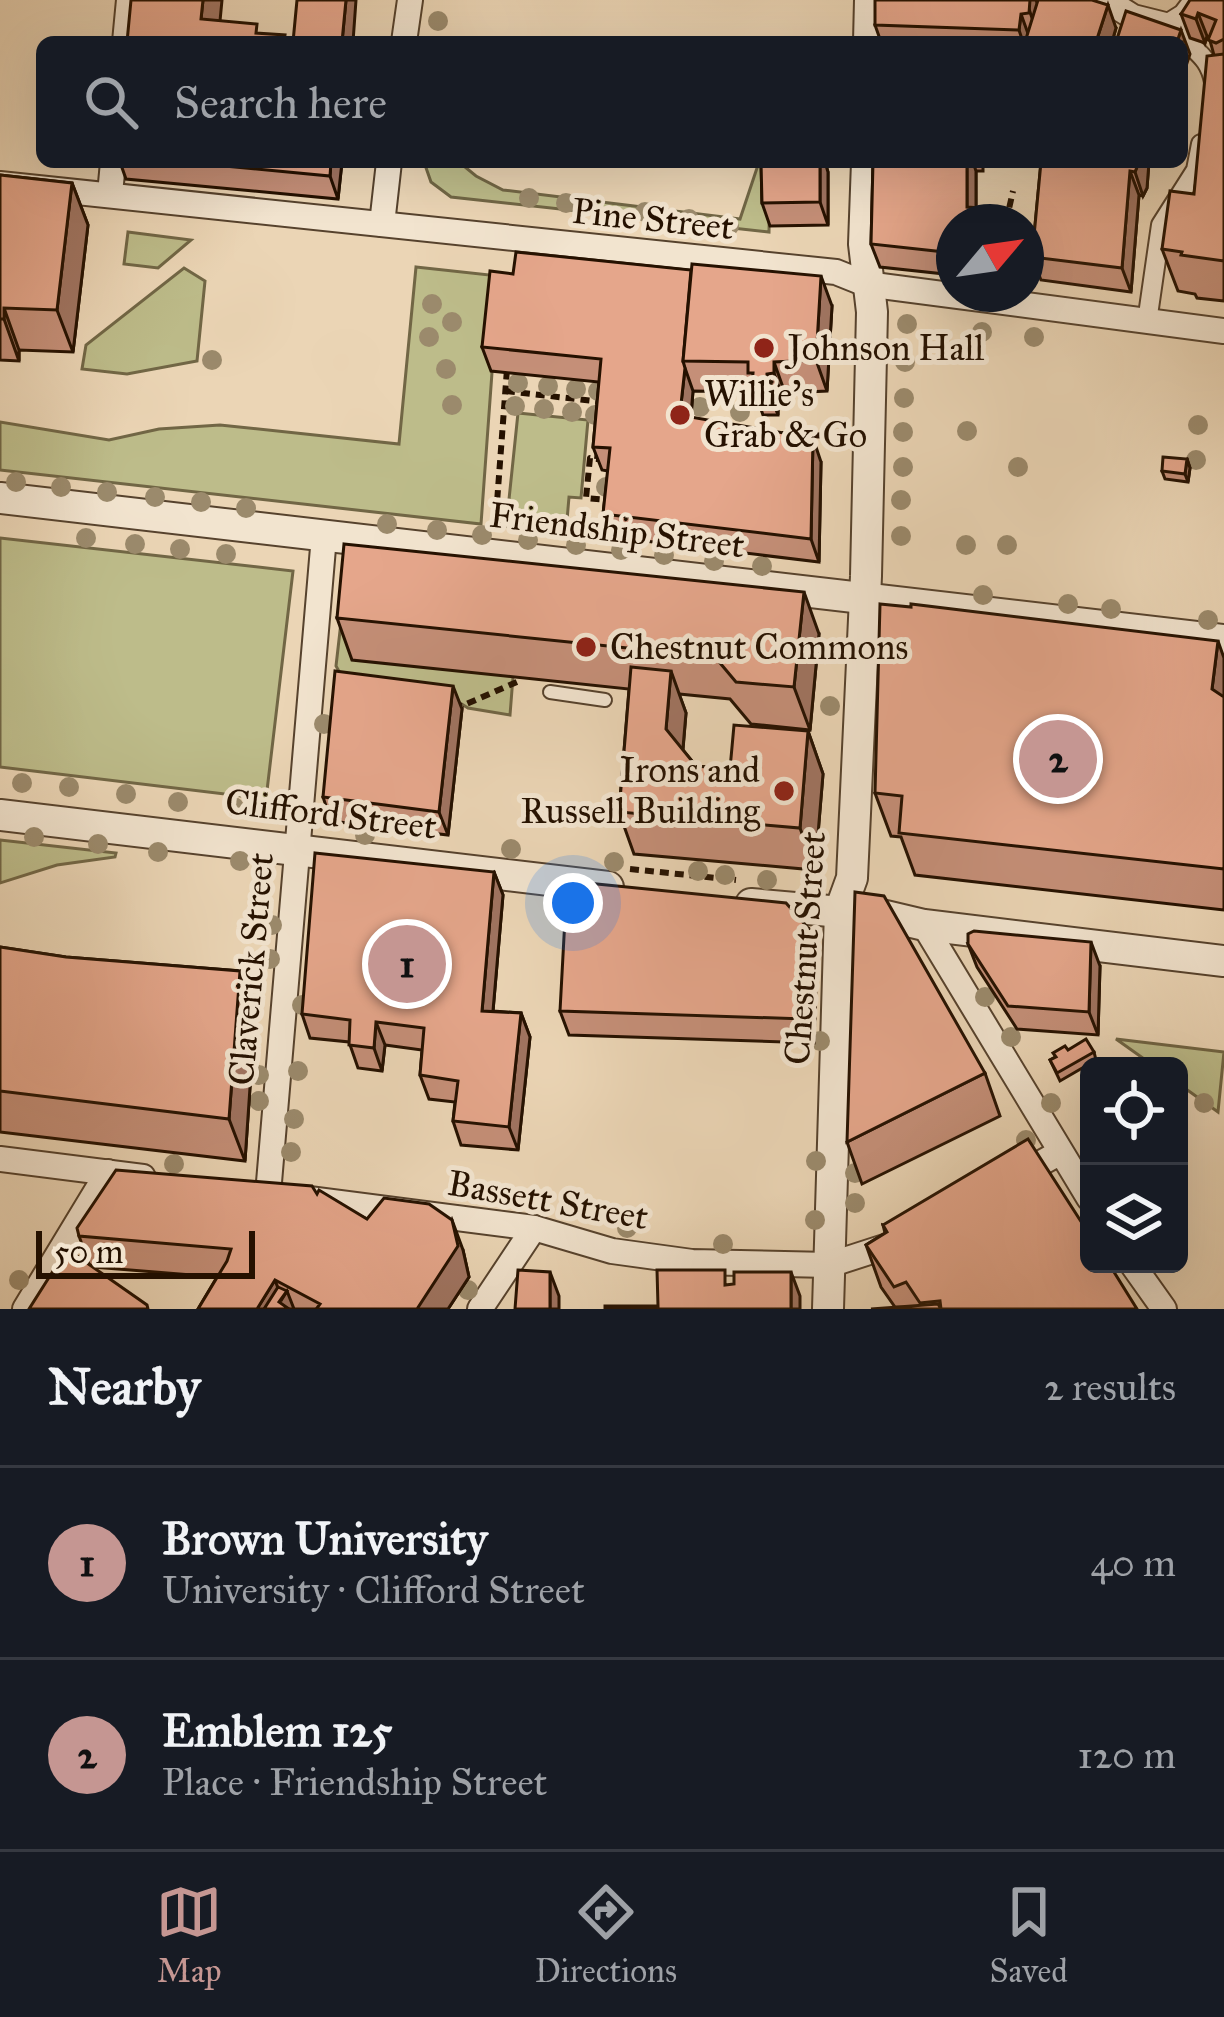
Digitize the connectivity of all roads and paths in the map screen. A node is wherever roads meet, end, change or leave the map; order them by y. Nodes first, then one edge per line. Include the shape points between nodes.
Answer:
1 (129, 0) edge
2 (410, 0) edge
3 (870, 0) edge
4 (1106, 0) edge
5 (1197, 0) edge
6 (1177, 23) junction
7 (126, 36) edge
8 (405, 36) edge
9 (869, 36) edge
10 (1181, 36) edge
11 (1188, 43) edge
12 (1219, 83) edge
13 (1209, 107) edge
14 (1205, 128) edge
15 (112, 168) edge
16 (388, 168) edge
17 (866, 168) edge
18 (0, 184) edge
19 (1013, 190) dead end
20 (110, 194) junction
21 (1010, 204) edge
22 (382, 224) junction
23 (866, 284) junction
24 (1147, 322) junction
25 (1224, 331) edge
26 (509, 350) edge
27 (506, 391) junction
28 (601, 420) edge
29 (762, 432) edge
30 (831, 436) dead end
31 (599, 440) edge
32 (0, 498) edge
33 (616, 501) edge
34 (495, 533) dead end
35 (325, 536) junction
36 (864, 600) junction
37 (1224, 640) edge
38 (519, 681) dead end
39 (550, 692) dead end
40 (604, 700) dead end
41 (439, 704) edge
42 (0, 815) edge
43 (296, 849) junction
44 (637, 891) edge
45 (729, 902) edge
46 (840, 911) junction
47 (924, 925) junction
48 (1224, 961) edge
49 (1059, 1154) junction
50 (0, 1159) edge
51 (108, 1172) junction
52 (176, 1181) edge
53 (1080, 1185) edge
54 (998, 1187) edge
55 (257, 1192) joint
56 (534, 1228) junction
57 (919, 1232) edge
58 (829, 1265) junction
59 (1138, 1273) edge
60 (25, 1309) edge
61 (480, 1309) edge
62 (828, 1309) edge
63 (1164, 1309) edge

1 - 7 street
2 - 8 street
3 - 9 street
4 - 6 street via 1130,21
5 - 6 street
6 - 10 street
11 - 12 street
12 - 13 street
14 - 24 street via 1196,170 1161,225
15 - 20 street
16 - 22 street
17 - 23 street, Chestnut Street
18 - 20 street, Pine Street
19 - 21 path
20 - 22 street, Pine Street
22 - 23 street, Pine Street via 836,272
23 - 24 street, Pine Street
23 - 36 street, Chestnut Street via 872,313
24 - 25 street, Pine Street
26 - 27 path
27 - 28 path via 603,400
27 - 34 path
29 - 30 path
31 - 33 path via 586,498
32 - 35 street, Friendship Street
35 - 36 street, Friendship Street
35 - 43 street, Claverick Street
36 - 37 street, Friendship Street
36 - 46 street, Chestnut Street via 851,878
38 - 41 path via 462,706
39 - 40 lane
42 - 43 street, Clifford Street
43 - 44 street, Clifford Street
43 - 55 street, Claverick Street
45 - 46 street
46 - 47 street
46 - 58 street, Chestnut Street
47 - 48 street
47 - 49 street
49 - 53 street
49 - 54 street
50 - 51 street
51 - 52 street
51 - 60 street
55 - 56 street, Bassett Street
56 - 58 street, Bassett Street via 612,1251 692,1262
56 - 61 street
57 - 58 street, Bassett Street
58 - 62 street, Chestnut Street
59 - 63 street

